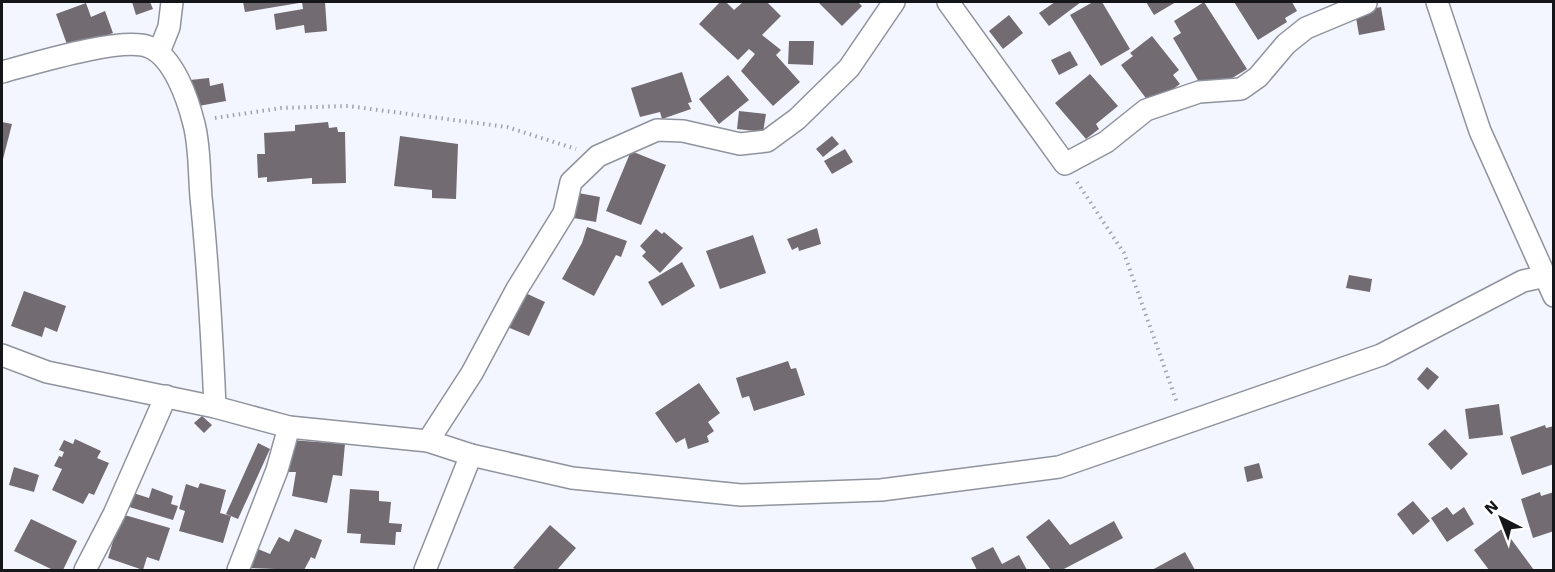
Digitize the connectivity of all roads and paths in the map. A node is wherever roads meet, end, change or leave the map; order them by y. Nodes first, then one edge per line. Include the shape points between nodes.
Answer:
1 (172, 2) edge
2 (894, 2) edge
3 (948, 2) edge
4 (1437, 2) edge
5 (1366, 3) dead end
6 (159, 52) junction
7 (2, 72) edge
8 (194, 125) junction
9 (598, 156) junction
10 (1065, 164) junction
11 (1546, 276) junction
12 (1554, 296) edge
13 (2, 356) edge
14 (166, 396) junction
15 (215, 407) junction
16 (1184, 424) junction
17 (289, 427) junction
18 (428, 441) junction
19 (471, 455) junction
20 (85, 570) edge
21 (238, 570) edge
22 (425, 570) edge

1 - 6 street via 169,27
2 - 9 street via 849,68 797,119 767,141 740,144 683,131 657,130
3 - 10 street
4 - 11 street via 1480,131
5 - 10 street via 1306,28 1241,89 1199,93 1146,110 1106,142
6 - 7 street via 147,46 117,46
6 - 8 street via 179,85
8 - 9 path via 219,116 281,108 348,106 507,127
8 - 15 street
9 - 18 street via 571,182 564,213 517,289 467,383
10 - 16 path via 1124,253
11 - 12 street
11 - 16 street via 1523,281 1382,355
13 - 14 street via 47,372
14 - 15 street
14 - 20 street
15 - 17 street
16 - 19 street via 1059,467 881,490 823,493 741,495 668,489 572,478
17 - 18 street
17 - 21 street via 277,470
18 - 19 street
19 - 22 street

